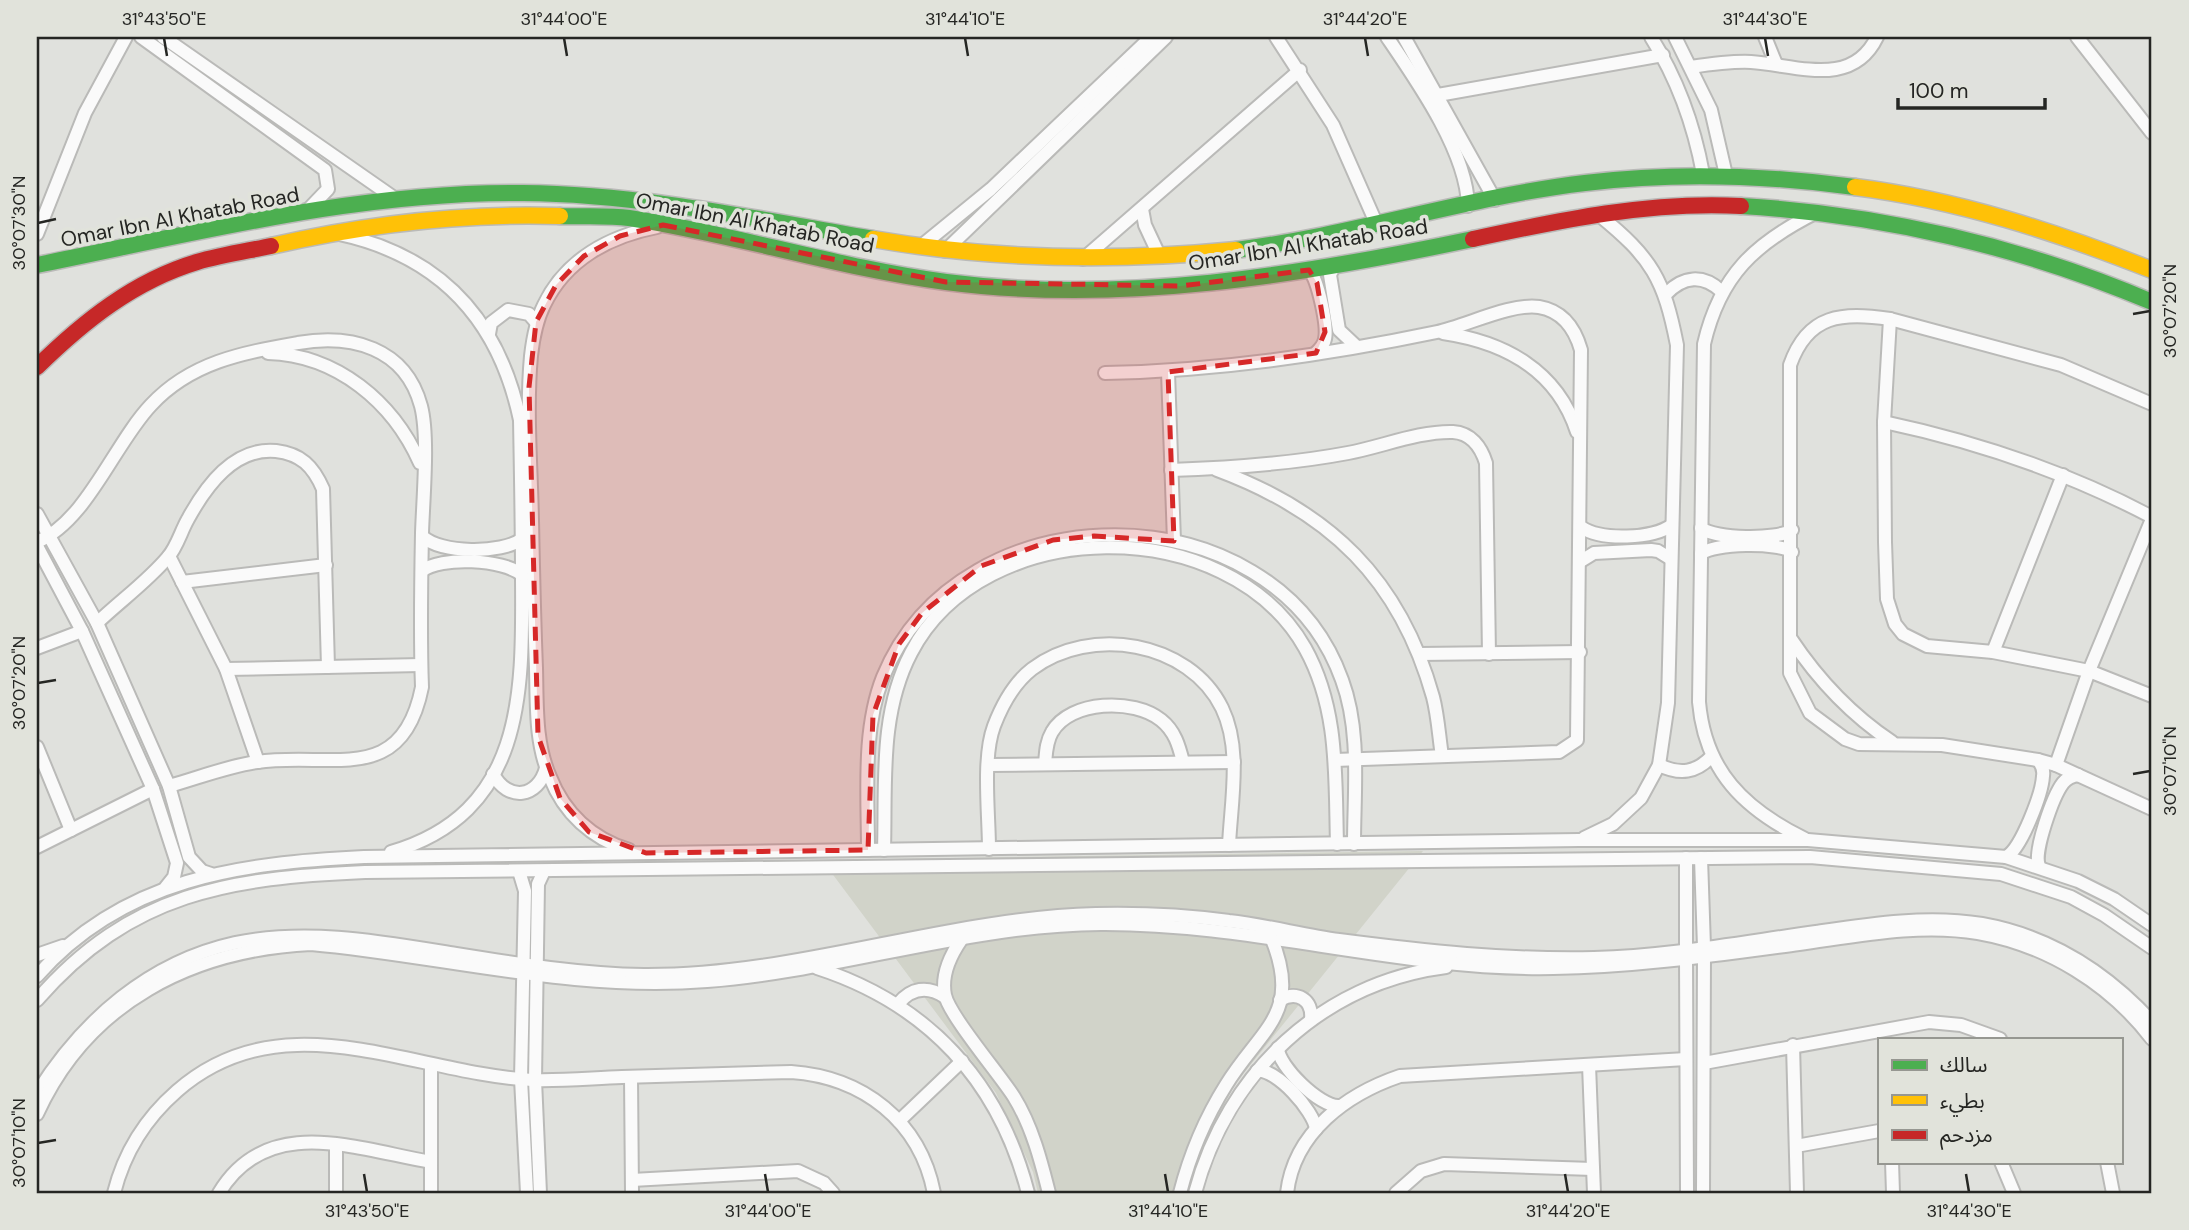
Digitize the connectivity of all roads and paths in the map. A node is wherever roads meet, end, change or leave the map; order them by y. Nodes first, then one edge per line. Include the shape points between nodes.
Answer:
1 (126, 37) edge
2 (141, 37) edge
3 (163, 37) edge
4 (1151, 37) edge
5 (1166, 37) edge
6 (1276, 37) edge
7 (1387, 37) edge
8 (1404, 37) edge
9 (1651, 37) edge
10 (1675, 37) edge
11 (1765, 37) edge
12 (1877, 37) edge
13 (2077, 37) edge
14 (1663, 55) junction
15 (1776, 64) junction
16 (1691, 67) junction
17 (1300, 70) junction
18 (1438, 95) junction
19 (2152, 133) edge
20 (1703, 174) junction
21 (1727, 174) junction
22 (397, 200) junction
23 (1495, 200) junction
24 (1468, 206) junction
25 (1142, 209) junction
26 (1817, 212) junction
27 (304, 214) junction
28 (1599, 215) junction
29 (663, 225) junction
30 (1377, 226) junction
31 (332, 232) junction
32 (37, 234) edge
33 (920, 247) junction
34 (946, 251) junction
35 (1160, 255) junction
36 (1083, 259) junction
37 (37, 265) edge
38 (1334, 266) junction
39 (1309, 270) junction
40 (2152, 270) edge
41 (1721, 291) junction
42 (1666, 294) junction
43 (2152, 302) edge
44 (1890, 319) junction
45 (537, 322) junction
46 (1438, 332) junction
47 (489, 334) junction
48 (1356, 346) junction
49 (247, 352) junction
50 (1316, 353) junction
51 (37, 367) edge
52 (1168, 372) junction
53 (1105, 373) dead end
54 (2152, 404) edge
55 (1884, 422) junction
56 (1582, 446) junction
57 (1211, 468) junction
58 (1171, 470) junction
59 (424, 472) junction
60 (2063, 475) junction
61 (37, 514) edge
62 (2152, 518) edge
63 (1672, 525) junction
64 (1581, 527) junction
65 (1701, 528) junction
66 (1792, 530) junction
67 (51, 536) junction
68 (422, 536) junction
69 (522, 539) junction
70 (1174, 541) junction
71 (37, 544) edge
72 (1792, 552) junction
73 (1701, 554) junction
74 (169, 556) junction
75 (1671, 559) junction
76 (1581, 561) junction
77 (326, 565) junction
78 (422, 571) junction
79 (522, 575) junction
80 (182, 582) junction
81 (97, 622) junction
82 (82, 631) junction
83 (1790, 638) junction
84 (37, 649) edge
85 (1580, 652) junction
86 (1993, 652) junction
87 (1419, 654) junction
88 (1489, 654) junction
89 (421, 665) junction
90 (328, 667) junction
91 (226, 669) junction
92 (2089, 671) junction
93 (2152, 696) edge
94 (1892, 743) junction
95 (37, 747) edge
96 (1441, 756) junction
97 (1712, 756) junction
98 (1335, 760) junction
99 (1354, 760) junction
100 (2038, 760) junction
101 (258, 762) junction
102 (1182, 762) junction
103 (1234, 762) junction
104 (1045, 764) junction
105 (989, 765) junction
106 (1659, 765) junction
107 (2056, 765) junction
108 (546, 768) junction
109 (494, 775) junction
110 (2078, 775) junction
111 (169, 786) junction
112 (153, 789) junction
113 (2152, 809) edge
114 (71, 830) junction
115 (1579, 840) junction
116 (1808, 840) junction
117 (1337, 844) junction
118 (1354, 844) junction
119 (1229, 845) junction
120 (37, 847) edge
121 (989, 849) junction
122 (867, 850) junction
123 (884, 850) junction
124 (646, 853) junction
125 (364, 857) junction
126 (2006, 857) junction
127 (1686, 858) junction
128 (1702, 858) junction
129 (2039, 866) junction
130 (519, 871) junction
131 (544, 871) junction
132 (211, 874) junction
133 (164, 888) junction
134 (2151, 923) edge
135 (1270, 937) junction
136 (961, 940) junction
137 (71, 944) junction
138 (1735, 947) junction
139 (2152, 948) edge
140 (1704, 951) junction
141 (1686, 953) junction
142 (37, 955) edge
143 (1632, 960) junction
144 (1470, 964) junction
145 (814, 967) junction
146 (523, 968) junction
147 (537, 970) junction
148 (37, 976) edge
149 (945, 997) junction
150 (37, 1000) edge
151 (1280, 1000) junction
152 (898, 1004) junction
153 (1311, 1019) junction
154 (2152, 1022) edge
155 (1997, 1038) edge
156 (2152, 1039) edge
157 (1793, 1045) junction
158 (1278, 1048) junction
159 (1686, 1059) junction
160 (962, 1061) junction
161 (1704, 1063) junction
162 (431, 1064) junction
163 (1589, 1065) junction
164 (1257, 1071) junction
165 (631, 1077) junction
166 (528, 1079) junction
167 (37, 1093) edge
168 (1339, 1106) junction
169 (37, 1114) edge
170 (899, 1121) junction
171 (1316, 1129) junction
172 (1878, 1131) edge
173 (336, 1145) junction
174 (1796, 1146) junction
175 (431, 1162) junction
176 (1892, 1164) edge
177 (2002, 1164) edge
178 (2107, 1164) edge
179 (1593, 1169) junction
180 (632, 1187) edge
181 (114, 1193) edge
182 (219, 1193) edge
183 (336, 1193) edge
184 (431, 1193) edge
185 (527, 1193) edge
186 (540, 1193) edge
187 (833, 1193) edge
188 (934, 1193) edge
189 (1028, 1193) edge
190 (1049, 1193) edge
191 (1180, 1193) edge
192 (1195, 1193) edge
193 (1287, 1193) edge
194 (1396, 1193) edge
195 (1594, 1193) edge
196 (1687, 1193) edge
197 (1703, 1193) edge
198 (1797, 1193) edge
199 (1893, 1193) edge
200 (2014, 1193) edge
201 (2113, 1193) edge

1 - 32 street via 85,113
2 - 27 street via 325,170 328,189
3 - 22 street
4 - 33 street via 991,190
5 - 34 street
6 - 17 street
7 - 24 street via 1458,161 1465,176
8 - 18 street
9 - 14 street
10 - 16 street
11 - 15 street
12 - 15 street via 1856,63 1836,70 1816,72
13 - 19 street
14 - 18 street
14 - 20 street via 1689,113
15 - 16 street via 1719,62
16 - 21 street via 1711,110
17 - 25 street
17 - 30 street via 1348,153
18 - 23 street
20 - 21 street, Omar Ibn Al Khatab Road
20 - 23 street, Omar Ibn Al Khatab Road via 1587,183
21 - 40 street, Omar Ibn Al Khatab Road via 1866,189 2008,220
22 - 27 street, Omar Ibn Al Khatab Road
22 - 33 street, Omar Ibn Al Khatab Road via 505,192 630,198
23 - 24 street, Omar Ibn Al Khatab Road
24 - 30 street, Omar Ibn Al Khatab Road
25 - 35 street
25 - 36 street
26 - 28 street, Omar Ibn Al Khatab Road via 1726,205
26 - 41 street via 1779,231
26 - 43 street, Omar Ibn Al Khatab Road via 2006,250
27 - 37 street, Omar Ibn Al Khatab Road
28 - 38 street, Omar Ibn Al Khatab Road
28 - 42 street via 1649,264
29 - 31 street, Omar Ibn Al Khatab Road via 627,218 519,215
29 - 39 street, Omar Ibn Al Khatab Road via 946,282 1041,288 1181,286
29 - 45 street via 620,236 584,256 556,285
30 - 35 street, Omar Ibn Al Khatab Road via 1269,245
31 - 47 street via 378,244 431,271 458,295
31 - 51 street, Omar Ibn Al Khatab Road via 243,250 153,279 93,316
33 - 34 street, Omar Ibn Al Khatab Road
34 - 36 street, Omar Ibn Al Khatab Road
35 - 36 street, Omar Ibn Al Khatab Road
38 - 39 street, Omar Ibn Al Khatab Road
38 - 48 street via 1331,280 1339,330
39 - 50 street via 1317,282 1325,332
41 - 42 street via 1693,278
41 - 65 street via 1704,344
42 - 63 street via 1677,345
44 - 54 street via 2062,365
44 - 55 street
44 - 66 street via 1833,318 1818,325 1796,349 1790,365
45 - 47 street via 529,314 508,310 491,323
45 - 108 street via 529,387 533,617 538,736
46 - 48 street
46 - 56 street via 1493,344 1541,373 1573,419
46 - 56 street via 1525,307 1555,313 1568,322 1581,350
47 - 69 street via 513,386 520,420
48 - 50 street
49 - 59 street via 312,360 342,373 393,415
49 - 59 street via 327,338 356,342 383,354 413,387 421,407
49 - 67 street via 203,366 169,388 149,407 88,494
50 - 52 street
52 - 53 street
52 - 58 street
55 - 60 street via 1980,445
55 - 86 street via 1887,599 1895,624 1903,634 1927,646
56 - 64 street
57 - 58 street
57 - 87 street via 1264,488 1303,511 1355,554 1390,597
57 - 88 street via 1294,461 1453,432 1475,442 1486,463
58 - 70 street
59 - 68 street
60 - 62 street
60 - 86 street
61 - 67 street
62 - 92 street
63 - 64 street via 1658,533 1626,534 1595,534
63 - 75 street
64 - 76 street
65 - 66 street via 1718,535 1775,536
65 - 73 street
66 - 72 street
67 - 71 street
67 - 81 street
68 - 69 street via 442,548 505,548
68 - 78 street
69 - 79 street
70 - 99 street via 1247,569 1279,590 1306,617 1342,680 1352,722
70 - 122 street via 1094,536 1016,550 949,587 922,613 899,644 873,715
71 - 82 street
72 - 73 street via 1781,547 1718,547
72 - 83 street
73 - 97 street via 1699,702 1701,727
74 - 77 street via 218,475 242,458 271,451 291,453 316,473 323,489
74 - 80 street
74 - 81 street
75 - 76 street via 1651,550 1594,552
75 - 106 street via 1668,703
76 - 85 street
77 - 80 street
77 - 90 street
78 - 79 street via 442,562 495,563 515,568
78 - 89 street
79 - 109 street via 523,660 516,723
80 - 91 street
81 - 111 street
82 - 84 street
82 - 112 street
83 - 94 street via 1844,706
83 - 94 street via 1790,673 1810,713 1845,739 1859,744
85 - 88 street
85 - 96 street via 1580,733 1573,746 1559,752
86 - 92 street
87 - 88 street
87 - 96 street via 1434,701
89 - 90 street
89 - 101 street via 416,717 407,732 386,749 359,759
90 - 91 street
91 - 101 street
92 - 93 street
92 - 107 street
94 - 100 street via 1942,745
95 - 114 street
96 - 99 street
97 - 106 street via 1703,765 1681,772
97 - 116 street via 1749,806
98 - 99 street
98 - 117 street
98 - 123 street via 1332,720 1322,681 1279,614 1248,588 1213,568 1174,556 1094,548 1054,553 986,576 932,622 912,651 888,718
99 - 118 street
100 - 107 street
100 - 126 street via 2042,784 2018,847
101 - 111 street
102 - 103 street
102 - 104 street
102 - 104 street via 1172,730 1160,718 1110,706 1076,712 1060,722 1049,740
103 - 105 street via 1222,708 1185,666 1133,645 1097,644 1062,652 1031,669 1007,696 993,729
103 - 119 street
104 - 105 street
105 - 121 street
106 - 115 street via 1641,798 1613,824
107 - 110 street
108 - 109 street via 543,781 522,794 499,786
108 - 124 street via 561,799 589,832
109 - 125 street via 479,797 446,827 407,848
110 - 113 street
110 - 129 street via 2067,779 2060,789 2036,853
111 - 132 street via 189,857
112 - 114 street
112 - 133 street via 177,863 174,877
114 - 120 street
115 - 116 street
115 - 118 street
116 - 126 street
117 - 118 street
117 - 119 street
119 - 121 street
121 - 123 street
122 - 123 street
122 - 124 street
124 - 125 street
125 - 132 street via 270,863
126 - 129 street
127 - 128 street
127 - 131 street
127 - 141 street
128 - 139 street via 1810,857 2001,874 2071,897
128 - 140 street
129 - 134 street via 2102,893
130 - 131 street
130 - 146 street via 524,891
130 - 150 street via 298,875 220,886 170,902 123,925 81,956
131 - 147 street via 538,884
132 - 133 street
133 - 137 street via 115,913
135 - 136 street via 1161,924 1093,924
135 - 144 street
135 - 151 street via 1282,978
136 - 145 street
136 - 149 street via 945,976
137 - 142 street
137 - 148 street
138 - 140 street
138 - 154 street via 1915,920 1982,924 2045,943 2075,958 2120,990
138 - 156 street via 1915,930 1979,934 2030,948 2071,967 2121,1004
140 - 141 street
140 - 161 street
141 - 143 street
141 - 159 street
143 - 144 street via 1544,968
143 - 147 street via 1492,957 1334,939 1230,920 1093,914 1025,920 707,972 646,975
144 - 153 street via 1413,972 1360,990
145 - 147 street via 645,985
145 - 152 street
146 - 147 street
146 - 166 street
146 - 167 street via 399,944 311,935 228,945 151,976 116,1000 67,1049
146 - 169 street via 311,944 230,954 155,985 122,1007 65,1065
147 - 166 street
149 - 152 street via 920,989
149 - 190 street via 1016,1100 1038,1150
151 - 153 street via 1303,998
151 - 191 street via 1274,1021 1205,1118
152 - 160 street
153 - 158 street
155 - 157 street via 1961,1025 1929,1022
157 - 161 street
157 - 174 street
158 - 164 street
158 - 168 street via 1281,1063 1321,1102
159 - 163 street
159 - 196 street
160 - 170 street
160 - 189 street via 999,1113
161 - 197 street
162 - 166 street
162 - 175 street
162 - 181 street via 312,1043 232,1057 186,1084 149,1120 123,1166
163 - 168 street via 1400,1076 1366,1088
163 - 179 street
164 - 171 street via 1272,1073 1312,1115
164 - 192 street via 1220,1124
165 - 166 street
165 - 170 street via 811,1073 865,1092
165 - 180 street
166 - 185 street
166 - 186 street
168 - 171 street
170 - 188 street via 926,1162
171 - 193 street via 1299,1157
172 - 174 street
173 - 175 street
173 - 182 street via 301,1142 268,1149 239,1167
173 - 183 street
174 - 198 street
175 - 184 street
176 - 199 street
177 - 200 street
178 - 201 street
179 - 194 street via 1444,1164 1421,1171
179 - 195 street
180 - 187 street via 797,1171 818,1179

